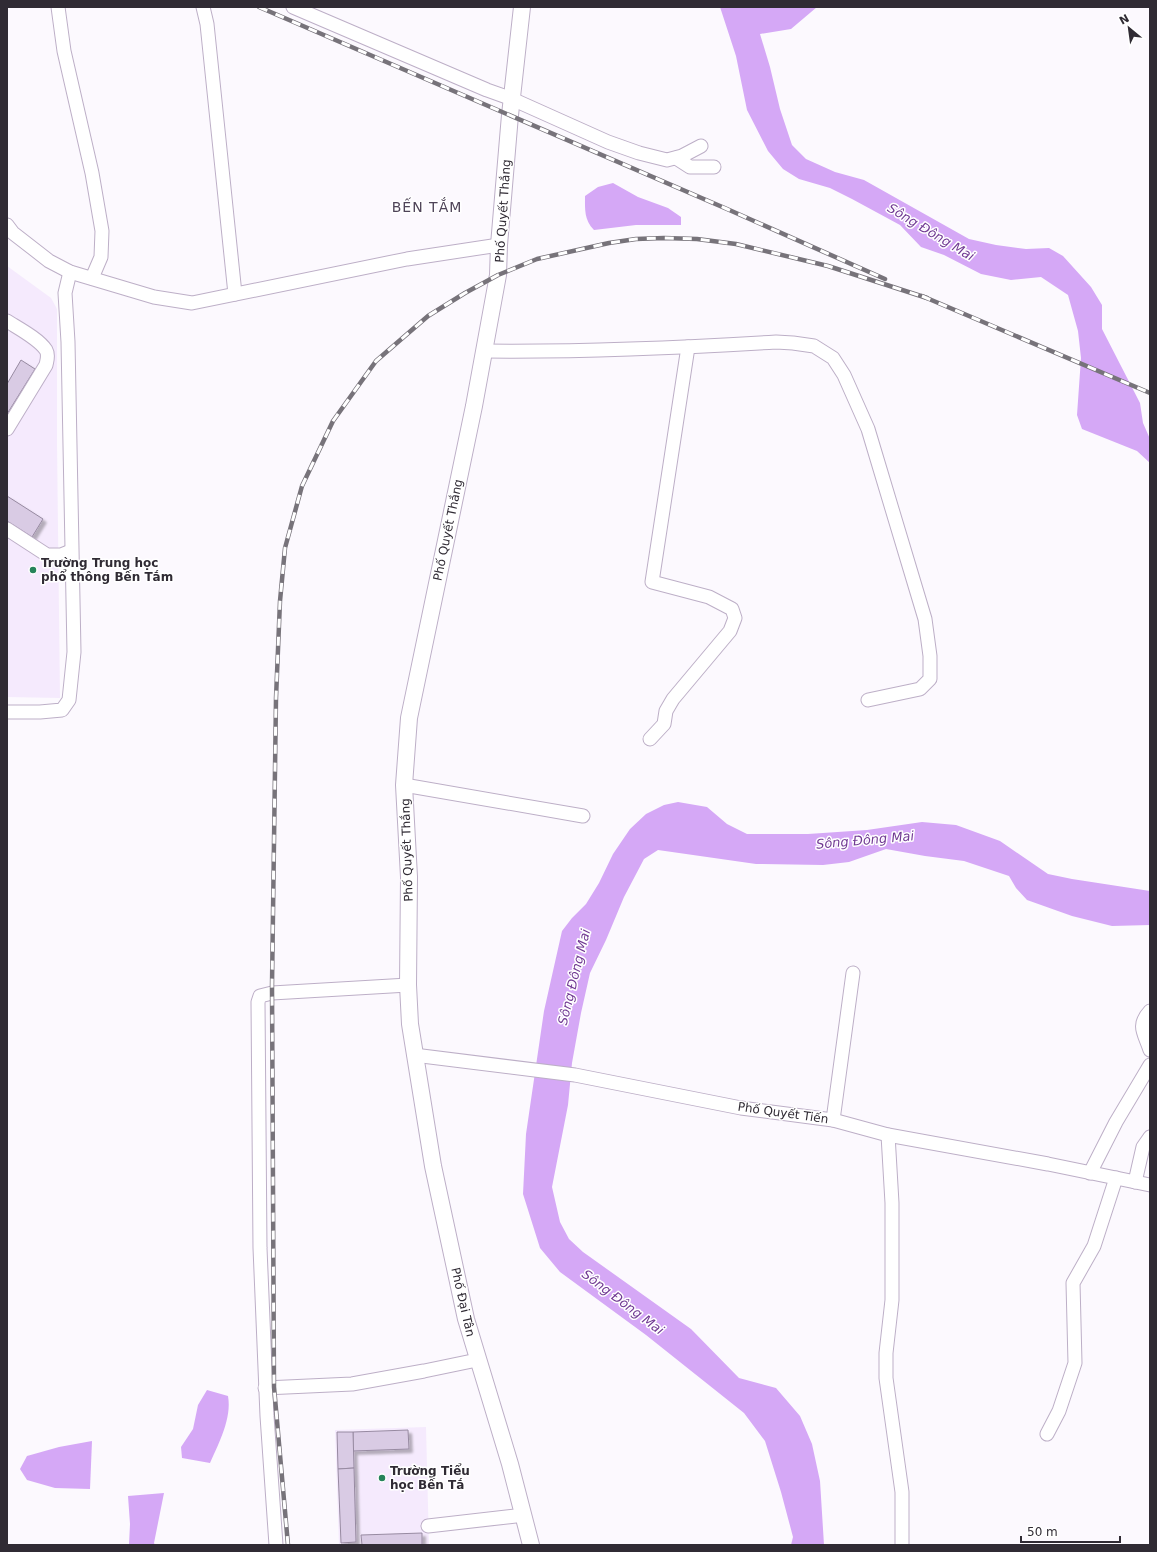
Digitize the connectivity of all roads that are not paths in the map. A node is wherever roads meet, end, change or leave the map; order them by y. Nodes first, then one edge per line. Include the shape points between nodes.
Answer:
1 (58, 7) edge
2 (203, 7) edge
3 (293, 7) edge
4 (522, 7) edge
5 (512, 99) junction
6 (701, 146) dead end
7 (676, 158) junction
8 (714, 167) dead end
9 (9, 233) edge
10 (499, 245) junction
11 (70, 272) junction
12 (92, 278) junction
13 (235, 294) junction
14 (7, 321) edge
15 (688, 347) junction
16 (484, 351) junction
17 (7, 429) edge
18 (7, 529) edge
19 (71, 551) junction
20 (868, 700) dead end
21 (7, 712) edge
22 (650, 739) dead end
23 (404, 785) junction
24 (583, 816) dead end
25 (853, 973) dead end
26 (408, 985) junction
27 (1150, 1011) edge
28 (1150, 1050) edge
29 (414, 1055) junction
30 (1150, 1065) edge
31 (833, 1120) junction
32 (888, 1135) junction
33 (1150, 1137) edge
34 (1090, 1172) junction
35 (1116, 1178) junction
36 (1135, 1182) junction
37 (1150, 1185) edge
38 (477, 1360) junction
39 (265, 1388) junction
40 (1047, 1434) dead end
41 (524, 1515) junction
42 (428, 1526) dead end
43 (276, 1545) edge
44 (531, 1545) edge
45 (902, 1545) edge

1 - 12 street via 67,65 92,173 102,231 101,257
2 - 13 street via 208,32
3 - 5 street
4 - 5 main road, Phố Quyết Thắng
5 - 7 street via 608,142 666,160
5 - 10 main road, Phố Quyết Thắng
6 - 7 street
7 - 8 street via 690,167
9 - 11 street via 49,262
10 - 13 street via 407,259
10 - 16 main road, Phố Quyết Thắng via 498,275
11 - 12 street
11 - 19 street via 65,293
12 - 13 street via 154,297 192,303
14 - 17 street via 36,340 46,349 48,356 46,366
15 - 16 street via 555,352
15 - 20 street via 776,342 814,346 833,358 844,375 868,429 925,619 930,656 930,679 920,690
15 - 22 street via 652,582 714,599 732,609 735,618 730,631 677,693 666,711 664,724
16 - 23 main road, Phố Quyết Thắng via 409,718
18 - 19 street via 47,555 61,555
19 - 21 street via 74,652 69,700 62,710
23 - 24 street
23 - 26 main road, Phố Quyết Thắng via 409,877
25 - 31 street
26 - 29 main road, Phố Quyết Thắng
26 - 39 street via 272,993 260,996 260,1248
27 - 28 street via 1144,1017 1142,1030
29 - 31 street, Phố Quyết Tiến via 575,1075 741,1108
29 - 38 main road, Phố Đại Tân via 433,1166
30 - 34 street
31 - 32 street, Phố Quyết Tiến
32 - 34 street, Phố Quyết Tiến
32 - 45 street via 892,1203 892,1300 886,1378 902,1492
33 - 36 street via 1143,1147
34 - 35 street, Phố Quyết Tiến
35 - 36 street, Phố Quyết Tiến
35 - 40 street via 1094,1246 1073,1283 1075,1363 1059,1411
36 - 37 street, Phố Quyết Tiến
38 - 39 street via 352,1384
38 - 41 main road, Phố Đại Tân
39 - 43 street
41 - 42 street
41 - 44 main road, Phố Đại Tân

